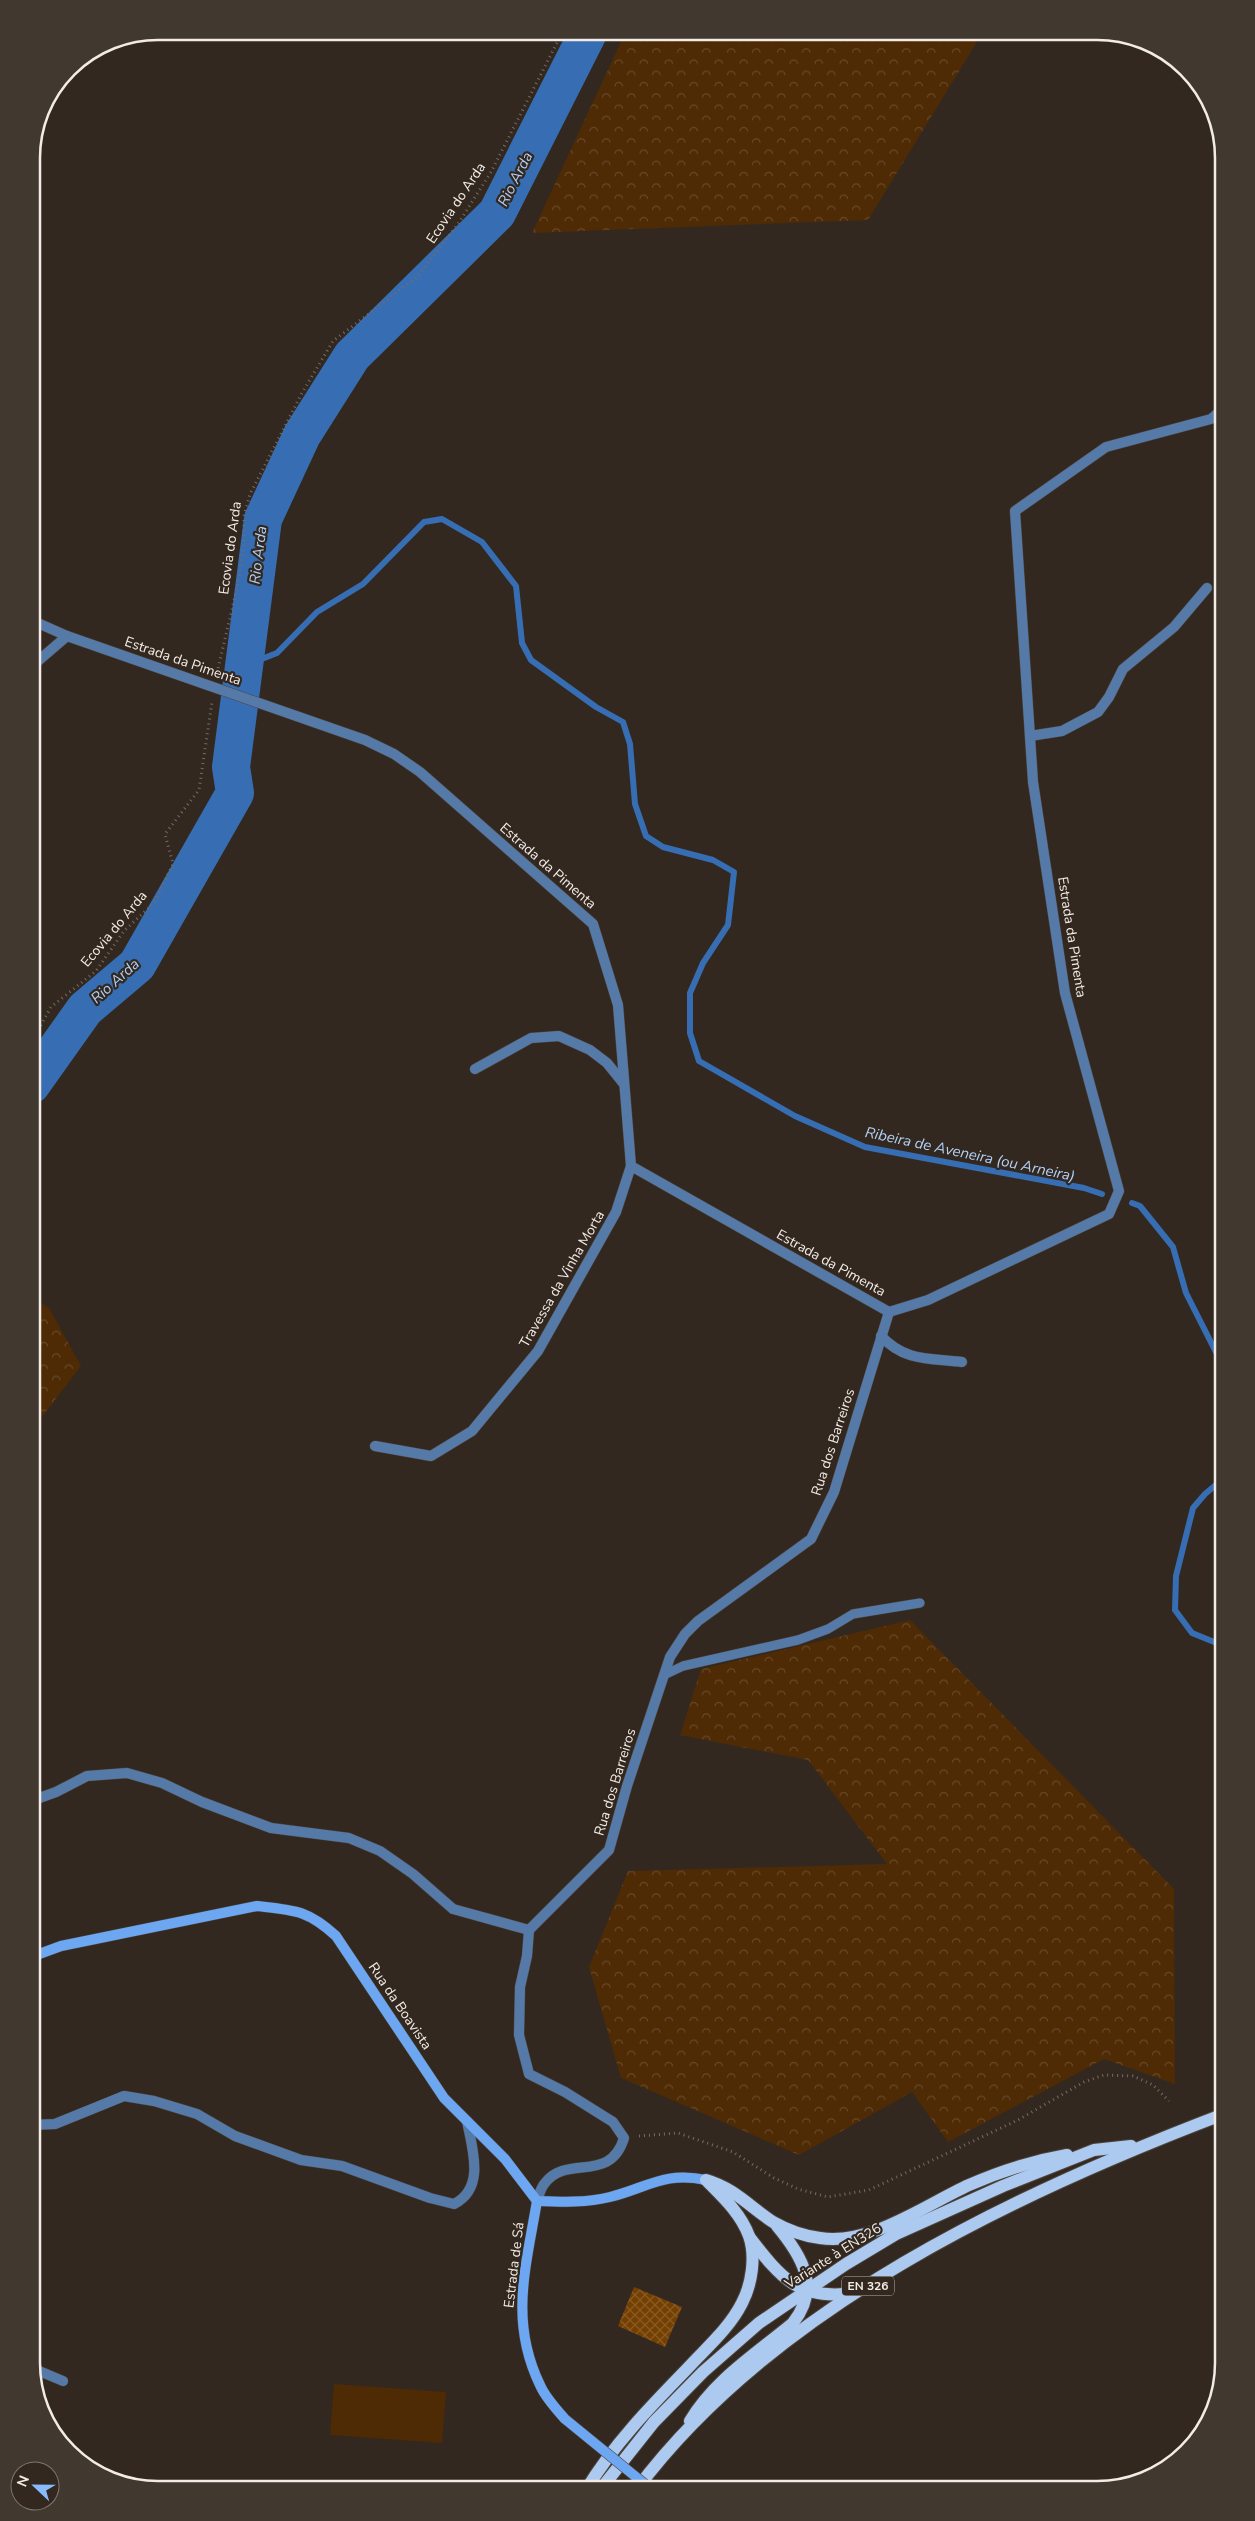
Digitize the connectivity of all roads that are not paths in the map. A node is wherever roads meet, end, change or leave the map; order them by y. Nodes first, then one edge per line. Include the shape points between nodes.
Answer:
1 (1215, 416) edge
2 (1207, 588) dead end
3 (40, 624) edge
4 (67, 636) junction
5 (40, 660) edge
6 (1030, 736) junction
7 (475, 1068) dead end
8 (624, 1085) junction
9 (631, 1166) junction
10 (889, 1312) junction
11 (881, 1336) junction
12 (962, 1362) dead end
13 (375, 1446) dead end
14 (920, 1603) dead end
15 (664, 1675) junction
16 (40, 1798) edge
17 (529, 1930) junction
18 (40, 1954) edge
19 (1215, 2117) edge
20 (467, 2121) junction
21 (40, 2125) edge
22 (1144, 2144) junction
23 (1094, 2150) junction
24 (706, 2180) junction
25 (537, 2201) junction
26 (774, 2222) junction
27 (750, 2238) junction
28 (806, 2290) junction
29 (858, 2293) junction
30 (40, 2371) edge
31 (63, 2380) dead end
32 (678, 2441) junction
33 (592, 2481) edge
34 (607, 2481) edge
35 (641, 2481) edge
36 (643, 2481) edge

1 - 6 street, Estrada da Pimenta via 1106,447 1016,510
2 - 6 street via 1174,627 1123,669 1098,712 1062,731
3 - 4 street, Estrada da Pimenta
4 - 5 street
4 - 8 street, Estrada da Pimenta via 365,740 420,772 593,924 618,1005
6 - 10 street, Estrada da Pimenta via 1033,782 1066,993 1118,1191 1109,1214 928,1300
7 - 8 street via 532,1038 559,1036 590,1050 607,1063
8 - 9 street, Estrada da Pimenta
9 - 10 street, Estrada da Pimenta
9 - 13 street, Travessa da Vinha Morta via 616,1212 538,1351 472,1432 431,1456
10 - 11 street, Rua dos Barreiros
11 - 12 street via 904,1355
11 - 15 street, Rua dos Barreiros via 834,1492 810,1539 698,1620 670,1657
14 - 15 lane via 853,1614 828,1629 798,1640 683,1666
15 - 17 street, Rua dos Barreiros via 609,1850
16 - 17 street via 87,1776 127,1773 162,1783 271,1828 349,1838 380,1851 413,1874 453,1909
17 - 25 street via 520,1987 519,2035 529,2074 613,2122 624,2138 620,2152 604,2165 557,2172 544,2183
18 - 20 street, Rua da Boavista via 61,1946 257,1906 289,1909 316,1918 336,1936 444,2098
19 - 22 main road, Variante à EN326 / EN 326
20 - 21 street via 475,2174 463,2200 454,2204 342,2166 301,2160 235,2136 197,2114 154,2101 124,2096 54,2124
20 - 25 street, Rua da Boavista via 504,2159
22 - 23 main road, Variante à EN326 / EN 326
22 - 29 main road, Variante à EN326 / EN 326 via 956,2234
23 - 26 main road via 1026,2162 999,2172 874,2232 821,2238
23 - 28 main road, Variante à EN326 / EN 326 via 896,2234
24 - 25 street via 693,2177 650,2182 589,2202
24 - 26 main road via 735,2192
24 - 27 main road via 742,2219
25 - 35 street, Estrada de Sá, bridge via 521,2310 524,2343 540,2387 564,2419
26 - 28 main road via 801,2259 807,2277
27 - 28 main road via 783,2278
27 - 33 main road via 752,2266 742,2304 717,2338 627,2433
28 - 29 main road via 836,2296
28 - 32 main road via 805,2302 793,2323 709,2394
28 - 34 main road, Variante à EN326 / EN 326 via 758,2323 703,2372 654,2422
29 - 32 main road, Variante à EN326 / EN 326 via 764,2360 709,2408
30 - 31 street
32 - 36 main road, Variante à EN326 / EN 326

